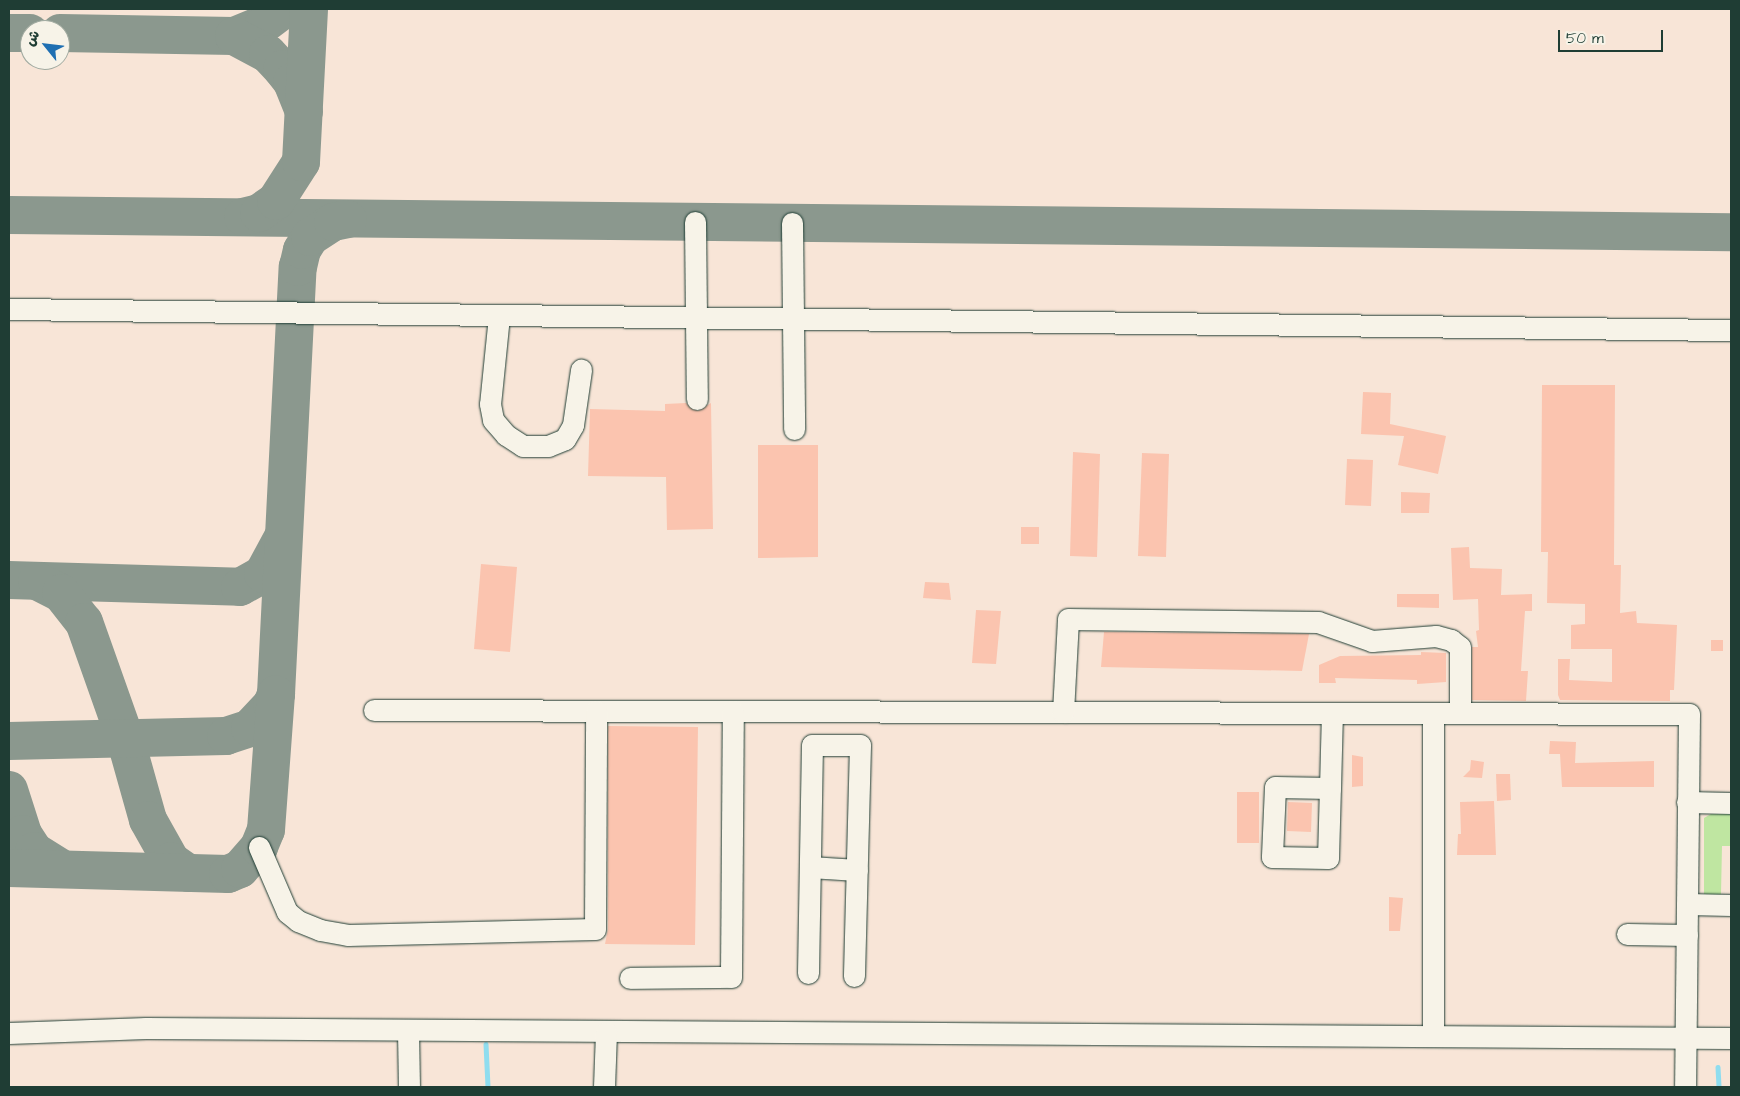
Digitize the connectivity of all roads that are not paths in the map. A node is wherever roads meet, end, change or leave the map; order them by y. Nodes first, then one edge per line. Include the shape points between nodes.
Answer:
1 (695, 222) dead end
2 (792, 223) dead end
3 (9, 310) edge
4 (499, 316) junction
5 (696, 319) junction
6 (794, 320) junction
7 (1731, 330) edge
8 (580, 370) dead end
9 (697, 399) dead end
10 (794, 429) dead end
11 (374, 710) dead end
12 (596, 711) junction
13 (733, 711) junction
14 (836, 711) junction
15 (1064, 712) junction
16 (1332, 713) junction
17 (1433, 713) junction
18 (1460, 713) junction
19 (835, 745) junction
20 (1330, 788) dead end
21 (1687, 802) junction
22 (1731, 803) edge
23 (259, 847) dead end
24 (810, 867) junction
25 (856, 870) junction
26 (1687, 904) junction
27 (1731, 905) edge
28 (1627, 934) dead end
29 (1687, 935) junction
30 (808, 973) dead end
31 (854, 976) dead end
32 (630, 978) dead end
33 (408, 1031) junction
34 (9, 1033) edge
35 (606, 1033) junction
36 (1433, 1036) junction
37 (1686, 1036) junction
38 (1731, 1038) edge
39 (409, 1087) edge
40 (604, 1087) edge
41 (1685, 1087) edge

1 - 5 street
2 - 6 street
3 - 4 street
4 - 5 street
4 - 8 street via 490,404 493,420 506,435 524,446 548,446 564,439 573,425
5 - 6 street
5 - 9 street
6 - 7 street
6 - 10 street
11 - 12 street
12 - 13 street
12 - 23 street via 595,929 348,935 320,930 298,922 287,912
13 - 14 street
13 - 32 street via 731,977
14 - 15 street
14 - 19 street
15 - 16 street
15 - 18 street via 1068,619 1318,622 1372,641 1436,636 1451,640 1460,647
16 - 17 street
16 - 20 street
17 - 18 street
17 - 36 street
18 - 21 street via 1689,714
19 - 24 street via 812,745
19 - 25 street via 860,745
21 - 22 street
21 - 26 street
24 - 25 street
24 - 30 street
25 - 31 street
26 - 27 street
26 - 29 street
28 - 29 street
29 - 37 street
33 - 34 street via 146,1028
33 - 35 street
33 - 39 street
35 - 36 street
35 - 40 street
36 - 37 street
37 - 38 street
37 - 41 street

